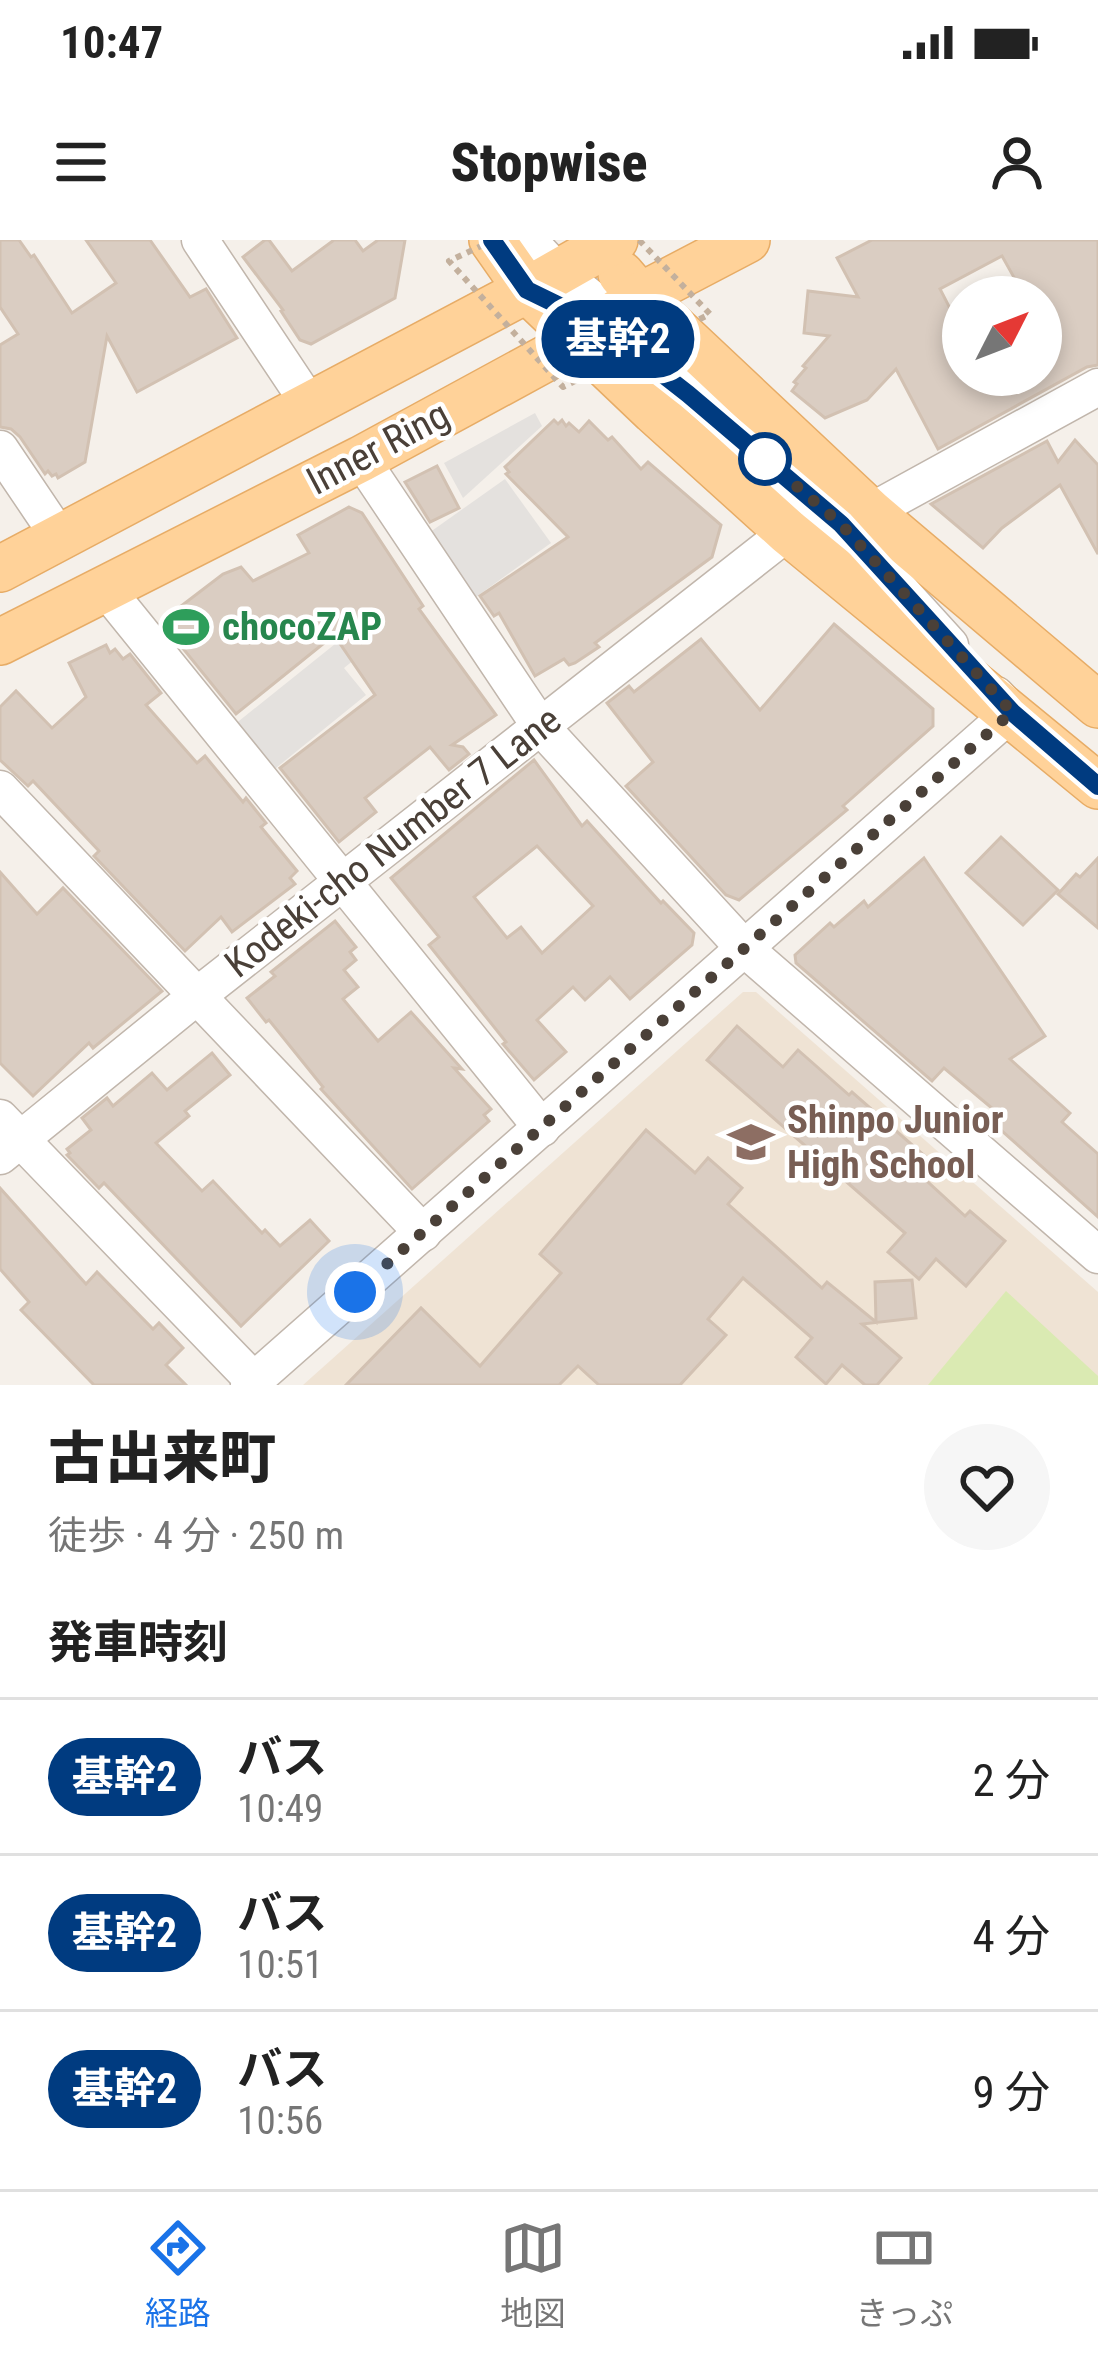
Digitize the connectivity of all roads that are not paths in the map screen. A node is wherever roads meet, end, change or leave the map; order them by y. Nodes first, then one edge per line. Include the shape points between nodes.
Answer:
1 (200, 240) edge
2 (493, 240) edge
3 (747, 240) edge
4 (611, 242) edge
5 (538, 267) edge
6 (608, 320) junction
7 (1098, 387) edge
8 (310, 405) junction
9 (0, 449) edge
10 (361, 459) junction
11 (870, 512) junction
12 (788, 532) junction
13 (59, 538) junction
14 (0, 569) edge
15 (105, 588) junction
16 (0, 642) edge
17 (1098, 705) edge
18 (1012, 712) junction
19 (540, 726) junction
20 (1098, 786) edge
21 (0, 789) edge
22 (344, 882) junction
23 (745, 949) junction
24 (197, 996) junction
25 (542, 1127) junction
26 (7, 1138) edge
27 (422, 1233) junction
28 (1098, 1255) edge
29 (254, 1384) edge

1 - 8 street
2 - 5 main road
3 - 6 main road, Inner Ring
4 - 5 main road, Inner Ring
4 - 6 main road
5 - 6 main road
5 - 8 main road, Inner Ring
6 - 10 main road, Inner Ring
6 - 11 main road
6 - 12 main road
6 - 18 street via 841,524
7 - 11 street
8 - 13 main road, Inner Ring
9 - 13 street
10 - 15 main road, Inner Ring
10 - 19 street
11 - 17 main road
12 - 18 main road
12 - 19 street, Kodeki-cho Number 7 Lane
13 - 14 main road, Inner Ring
15 - 16 main road, Inner Ring
15 - 22 street
18 - 20 main road
18 - 23 street
19 - 22 street, Kodeki-cho Number 7 Lane
19 - 23 street
21 - 24 street
22 - 24 street, Kodeki-cho Number 7 Lane
22 - 25 street
23 - 25 street
23 - 28 street
24 - 26 street, Kodeki-cho Number 7 Lane
24 - 27 street
25 - 27 street
26 - 29 street
27 - 29 street

